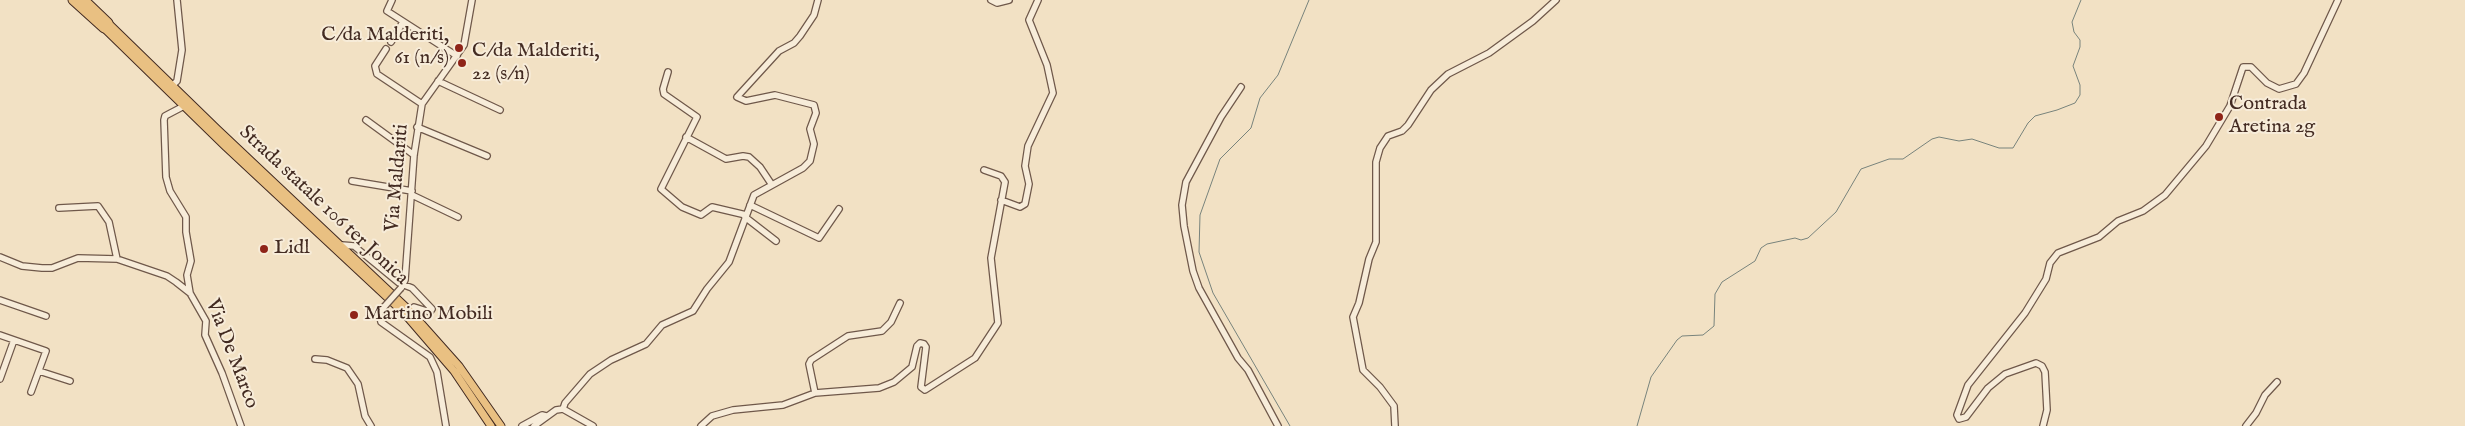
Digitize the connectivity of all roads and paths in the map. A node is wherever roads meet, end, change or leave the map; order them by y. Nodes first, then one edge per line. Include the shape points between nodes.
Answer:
1 (74, 0) edge
2 (84, 0) edge
3 (177, 0) edge
4 (392, 0) edge
5 (472, 0) edge
6 (818, 0) edge
7 (991, 0) edge
8 (1009, 0) edge
9 (1038, 0) edge
10 (1556, 0) edge
11 (2338, 0) edge
12 (403, 22) junction
13 (106, 26) junction
14 (391, 42) dead end
15 (386, 49) dead end
16 (457, 56) junction
17 (668, 72) dead end
18 (438, 80) junction
19 (174, 85) junction
20 (1241, 87) dead end
21 (422, 104) junction
22 (184, 106) junction
23 (500, 110) dead end
24 (366, 120) dead end
25 (417, 127) junction
26 (686, 137) junction
27 (414, 155) junction
28 (487, 156) dead end
29 (984, 170) dead end
30 (352, 181) dead end
31 (772, 185) junction
32 (412, 193) junction
33 (1001, 200) junction
34 (750, 205) junction
35 (59, 208) dead end
36 (839, 209) dead end
37 (745, 216) junction
38 (458, 217) dead end
39 (776, 242) dead end
40 (342, 245) junction
41 (0, 257) edge
42 (117, 259) junction
43 (402, 286) junction
44 (190, 293) junction
45 (0, 300) edge
46 (900, 304) dead end
47 (410, 311) junction
48 (46, 316) dead end
49 (0, 335) edge
50 (14, 340) junction
51 (315, 359) dead end
52 (39, 370) junction
53 (0, 379) edge
54 (70, 381) dead end
55 (2277, 382) dead end
56 (31, 392) dead end
57 (815, 393) junction
58 (563, 409) junction
59 (546, 416) junction
60 (242, 426) edge
61 (371, 426) edge
62 (446, 426) edge
63 (492, 426) edge
64 (501, 426) edge
65 (522, 426) edge
66 (534, 426) edge
67 (593, 426) edge
68 (701, 426) edge
69 (1278, 426) edge
70 (1395, 426) edge
71 (2043, 426) edge
72 (2246, 426) edge

1 - 13 highway
2 - 13 highway
3 - 19 street via 182,50
4 - 12 street via 387,11
5 - 16 street, Via Maldariti via 468,32
6 - 31 street via 814,14 800,36 779,51 737,97 746,101 775,95 812,103 816,110 810,129 814,144 810,160 803,168
7 - 8 street via 997,3
9 - 33 street via 1029,20 1047,65 1053,93 1028,146 1025,166 1029,184 1025,204 1020,207
10 - 70 street via 1489,53 1448,74 1431,90 1408,125 1388,136 1380,148 1376,162 1376,242 1353,317 1363,370 1394,406
11 - 71 street via 2296,84 2279,89 2267,83 2251,67 2243,67 2230,106 2206,146 2165,195 2143,211 2118,221 2099,237 2058,253 2050,263 2046,279 2025,313 1968,385 1957,415 1966,417 1988,388 2005,374 2036,362 2045,372 2047,416
12 - 14 street
12 - 16 street
13 - 19 main road, Strada statale 106 ter Jonica
13 - 22 main road, Strada statale 106 ter Jonica
15 - 21 street via 375,66 377,74
16 - 18 street, Via Maldariti
17 - 26 street via 662,89 664,94 696,117
18 - 21 street, Via Maldariti
18 - 23 street
19 - 40 main road, Strada statale 106 ter Jonica
20 - 69 street via 1186,182 1182,205 1184,226 1199,288
21 - 25 street, Via Maldariti
22 - 44 street via 165,116 164,120 166,177 170,191 186,218 191,261 187,275
22 - 63 main road, Strada statale 106 ter Jonica via 404,313 454,371
24 - 27 street
25 - 27 street, Via Maldariti
25 - 28 street
26 - 31 street via 726,158 749,157
26 - 37 street via 661,189 682,207 701,215 712,207
27 - 32 street, Via Maldariti
29 - 33 street via 1004,178
30 - 32 street
31 - 34 street via 757,193
32 - 38 street
32 - 43 street, Via Maldariti
33 - 57 street via 991,258 998,323 975,358 925,390 921,386 926,347 920,343 912,367 894,382 879,388
34 - 36 street via 819,238
34 - 37 street
35 - 42 street via 98,206 108,222
37 - 39 street
37 - 58 street via 729,262 693,311 662,325 646,344 590,374
40 - 43 street via 354,246
40 - 47 main road, Strada statale 106 ter Jonica
41 - 42 street via 22,266 42,268 52,268 78,258
42 - 44 street via 167,276
43 - 47 street via 412,288 432,309 430,312 414,307
43 - 62 street, bridge via 379,312 381,322 430,357 437,372
44 - 60 street, Via De Marco via 206,321 205,335
45 - 48 street
46 - 57 street via 882,331 848,336 811,360
47 - 64 main road, Strada statale 106 ter Jonica via 459,366
49 - 50 street
50 - 52 street via 46,350
50 - 53 street
51 - 61 street via 348,368 358,384 365,416
52 - 54 street
52 - 56 street
55 - 72 street
57 - 68 street via 783,405 740,409 712,416
58 - 59 street
58 - 67 street
59 - 65 street
59 - 66 street

